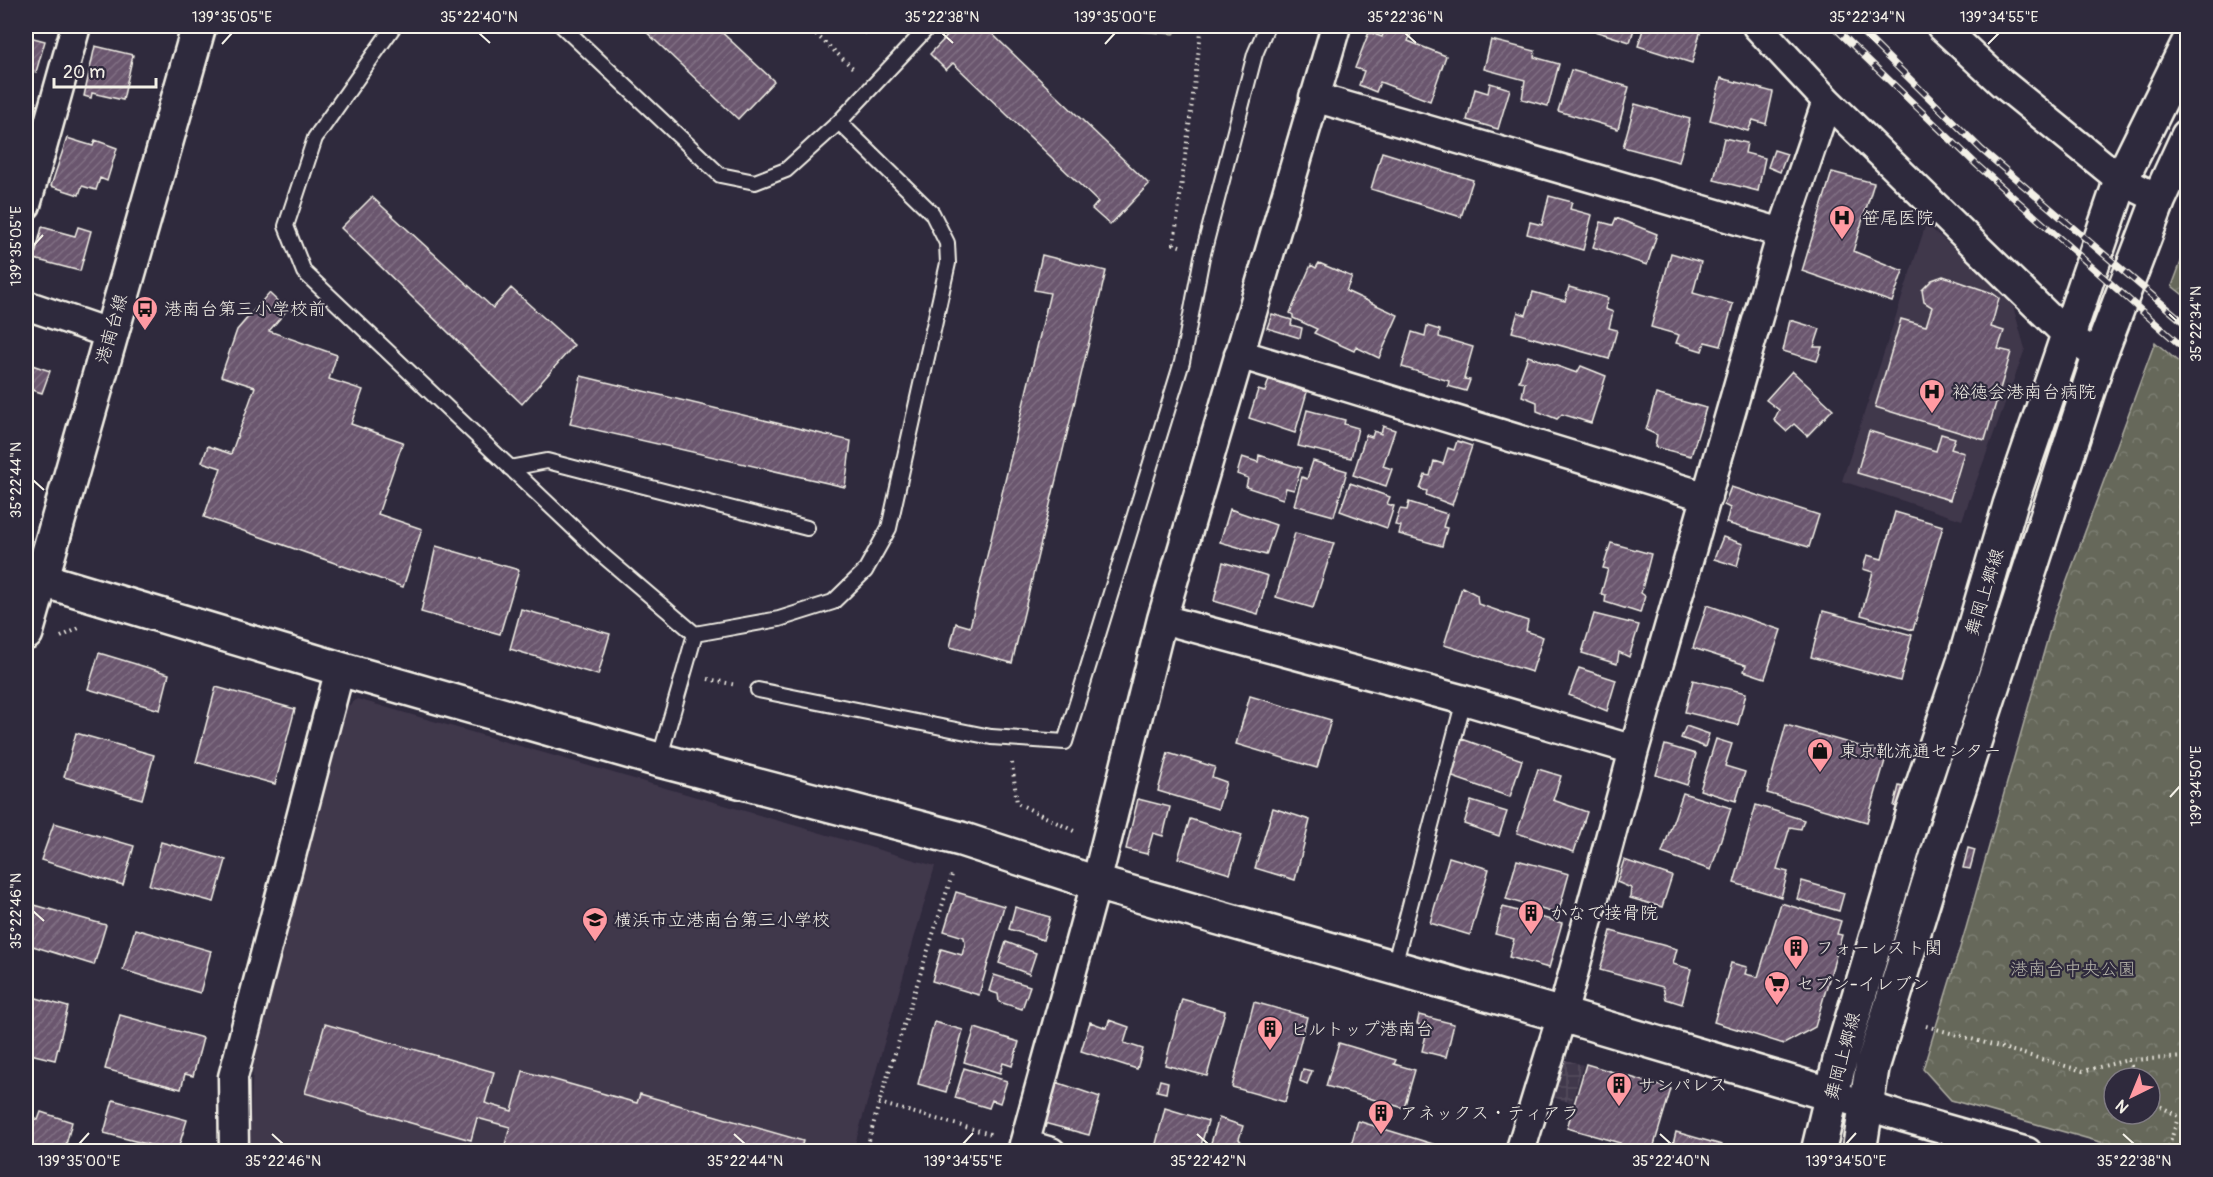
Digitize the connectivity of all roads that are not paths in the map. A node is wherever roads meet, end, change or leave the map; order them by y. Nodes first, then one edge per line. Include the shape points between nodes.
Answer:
1 (75, 26) edge
2 (199, 26) edge
3 (394, 26) edge
4 (562, 26) edge
5 (929, 26) edge
6 (1267, 26) edge
7 (1336, 26) edge
8 (1757, 26) edge
9 (1941, 26) edge
10 (2187, 45) edge
11 (1314, 97) junction
12 (1827, 101) junction
13 (839, 122) junction
14 (2187, 136) edge
15 (2121, 180) junction
16 (2158, 199) junction
17 (26, 205) edge
18 (1782, 233) junction
19 (26, 305) edge
20 (111, 334) junction
21 (2067, 335) junction
22 (1239, 354) junction
23 (2099, 357) junction
24 (510, 468) junction
25 (1707, 497) junction
26 (807, 528) dead end
27 (33, 577) edge
28 (1162, 619) junction
29 (26, 633) edge
30 (695, 634) junction
31 (340, 669) junction
32 (758, 690) road end
33 (1464, 700) junction
34 (1634, 750) junction
35 (659, 760) junction
36 (1096, 883) junction
37 (1394, 966) junction
38 (1562, 1015) junction
39 (1833, 1095) junction
40 (1866, 1106) junction
41 (1032, 1149) edge
42 (234, 1152) edge
43 (1521, 1152) edge
44 (1818, 1152) edge
45 (1859, 1152) edge
46 (2028, 1152) edge

1 - 17 street
2 - 20 street, 港南台線
3 - 24 lane via 315,138 286,226 304,272
4 - 13 lane via 720,175 755,182 786,170
5 - 13 lane
6 - 32 lane via 1256,54 1202,257 1182,362 1065,742 969,733
7 - 11 street
8 - 12 street
9 - 15 street via 2002,83
10 - 15 street, 舞岡上郷線
11 - 18 street
11 - 22 street
12 - 18 street
12 - 21 street
13 - 30 lane via 932,213 947,243 948,263 889,528 865,571 832,602 779,619
14 - 16 street, 舞岡上郷線
15 - 16 street
15 - 21 street, 舞岡上郷線
16 - 23 street, 舞岡上郷線
18 - 25 street
19 - 20 street
20 - 27 street, 港南台線
21 - 23 street
21 - 39 street, 舞岡上郷線 via 1914,811
22 - 25 street
22 - 28 street
23 - 40 street, 舞岡上郷線 via 1930,880 1872,1068
24 - 26 lane via 547,461
24 - 30 lane via 600,553
25 - 34 street
27 - 29 street, 港南台線
27 - 31 street
28 - 33 street
28 - 36 street
30 - 35 lane
31 - 35 street
31 - 42 street via 233,1077
33 - 34 street
33 - 37 lane
34 - 38 street
35 - 36 street via 961,839
36 - 37 street
36 - 41 street
37 - 38 street
38 - 39 street
38 - 43 street
39 - 40 street
39 - 44 street, 舞岡上郷線
40 - 45 street, 舞岡上郷線
40 - 46 street

